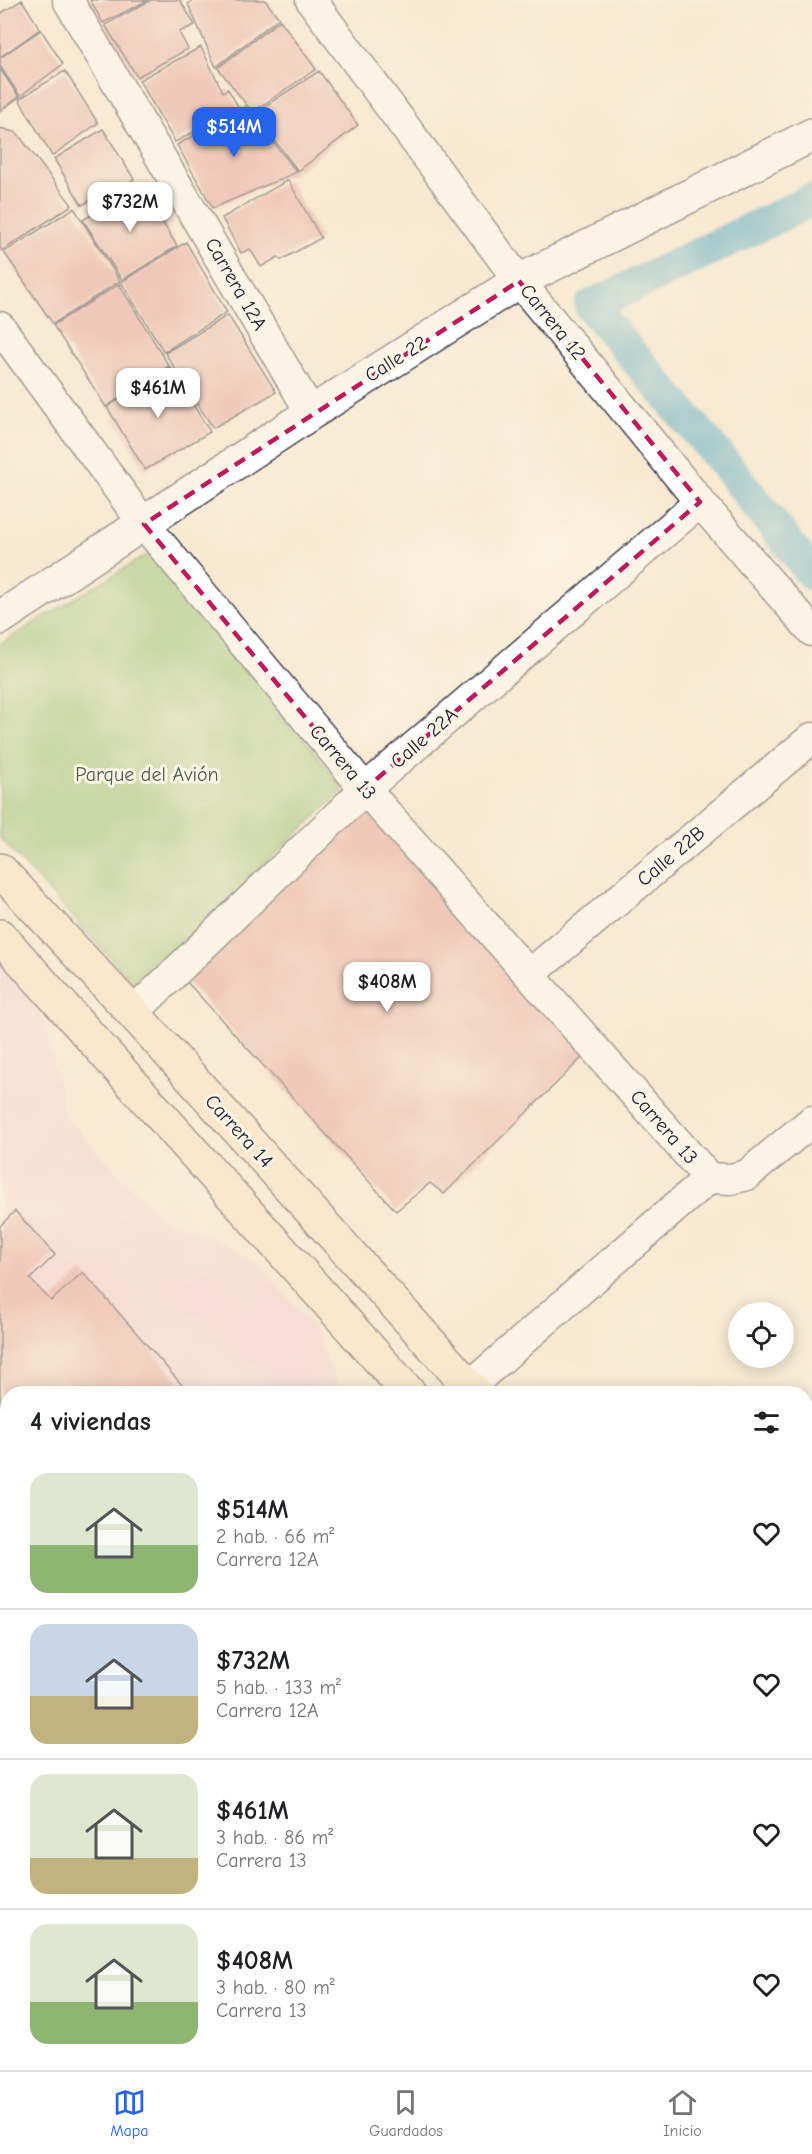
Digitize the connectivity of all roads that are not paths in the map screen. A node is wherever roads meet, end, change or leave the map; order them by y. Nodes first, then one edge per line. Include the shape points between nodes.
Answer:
1 (68, 0) edge
2 (311, 0) edge
3 (812, 135) edge
4 (519, 281) junction
5 (0, 327) edge
6 (311, 413) junction
7 (700, 502) junction
8 (144, 524) junction
9 (0, 618) edge
10 (812, 631) edge
11 (812, 738) edge
12 (365, 789) junction
13 (0, 870) edge
14 (0, 936) edge
15 (530, 974) junction
16 (134, 1013) junction
17 (812, 1121) edge
18 (709, 1178) junction
19 (403, 1386) edge
20 (469, 1386) edge
21 (477, 1386) edge

1 - 6 street, Carrera 12A
2 - 4 street, Carrera 12
3 - 4 street, Calle 22
4 - 6 street, Calle 22
4 - 7 street, Carrera 12
5 - 8 street, Carrera 13
6 - 8 street, Calle 22
7 - 10 street, Carrera 12
7 - 12 street, Calle 22A
8 - 9 street, Calle 22
8 - 12 street, Carrera 13
11 - 15 street, Calle 22B
12 - 15 street, Carrera 13
12 - 16 street, Calle 22A
13 - 16 main road, Carrera 14
14 - 19 main road
15 - 18 street, Carrera 13
16 - 20 main road, Carrera 14
17 - 18 street via 747,1175
18 - 21 street

